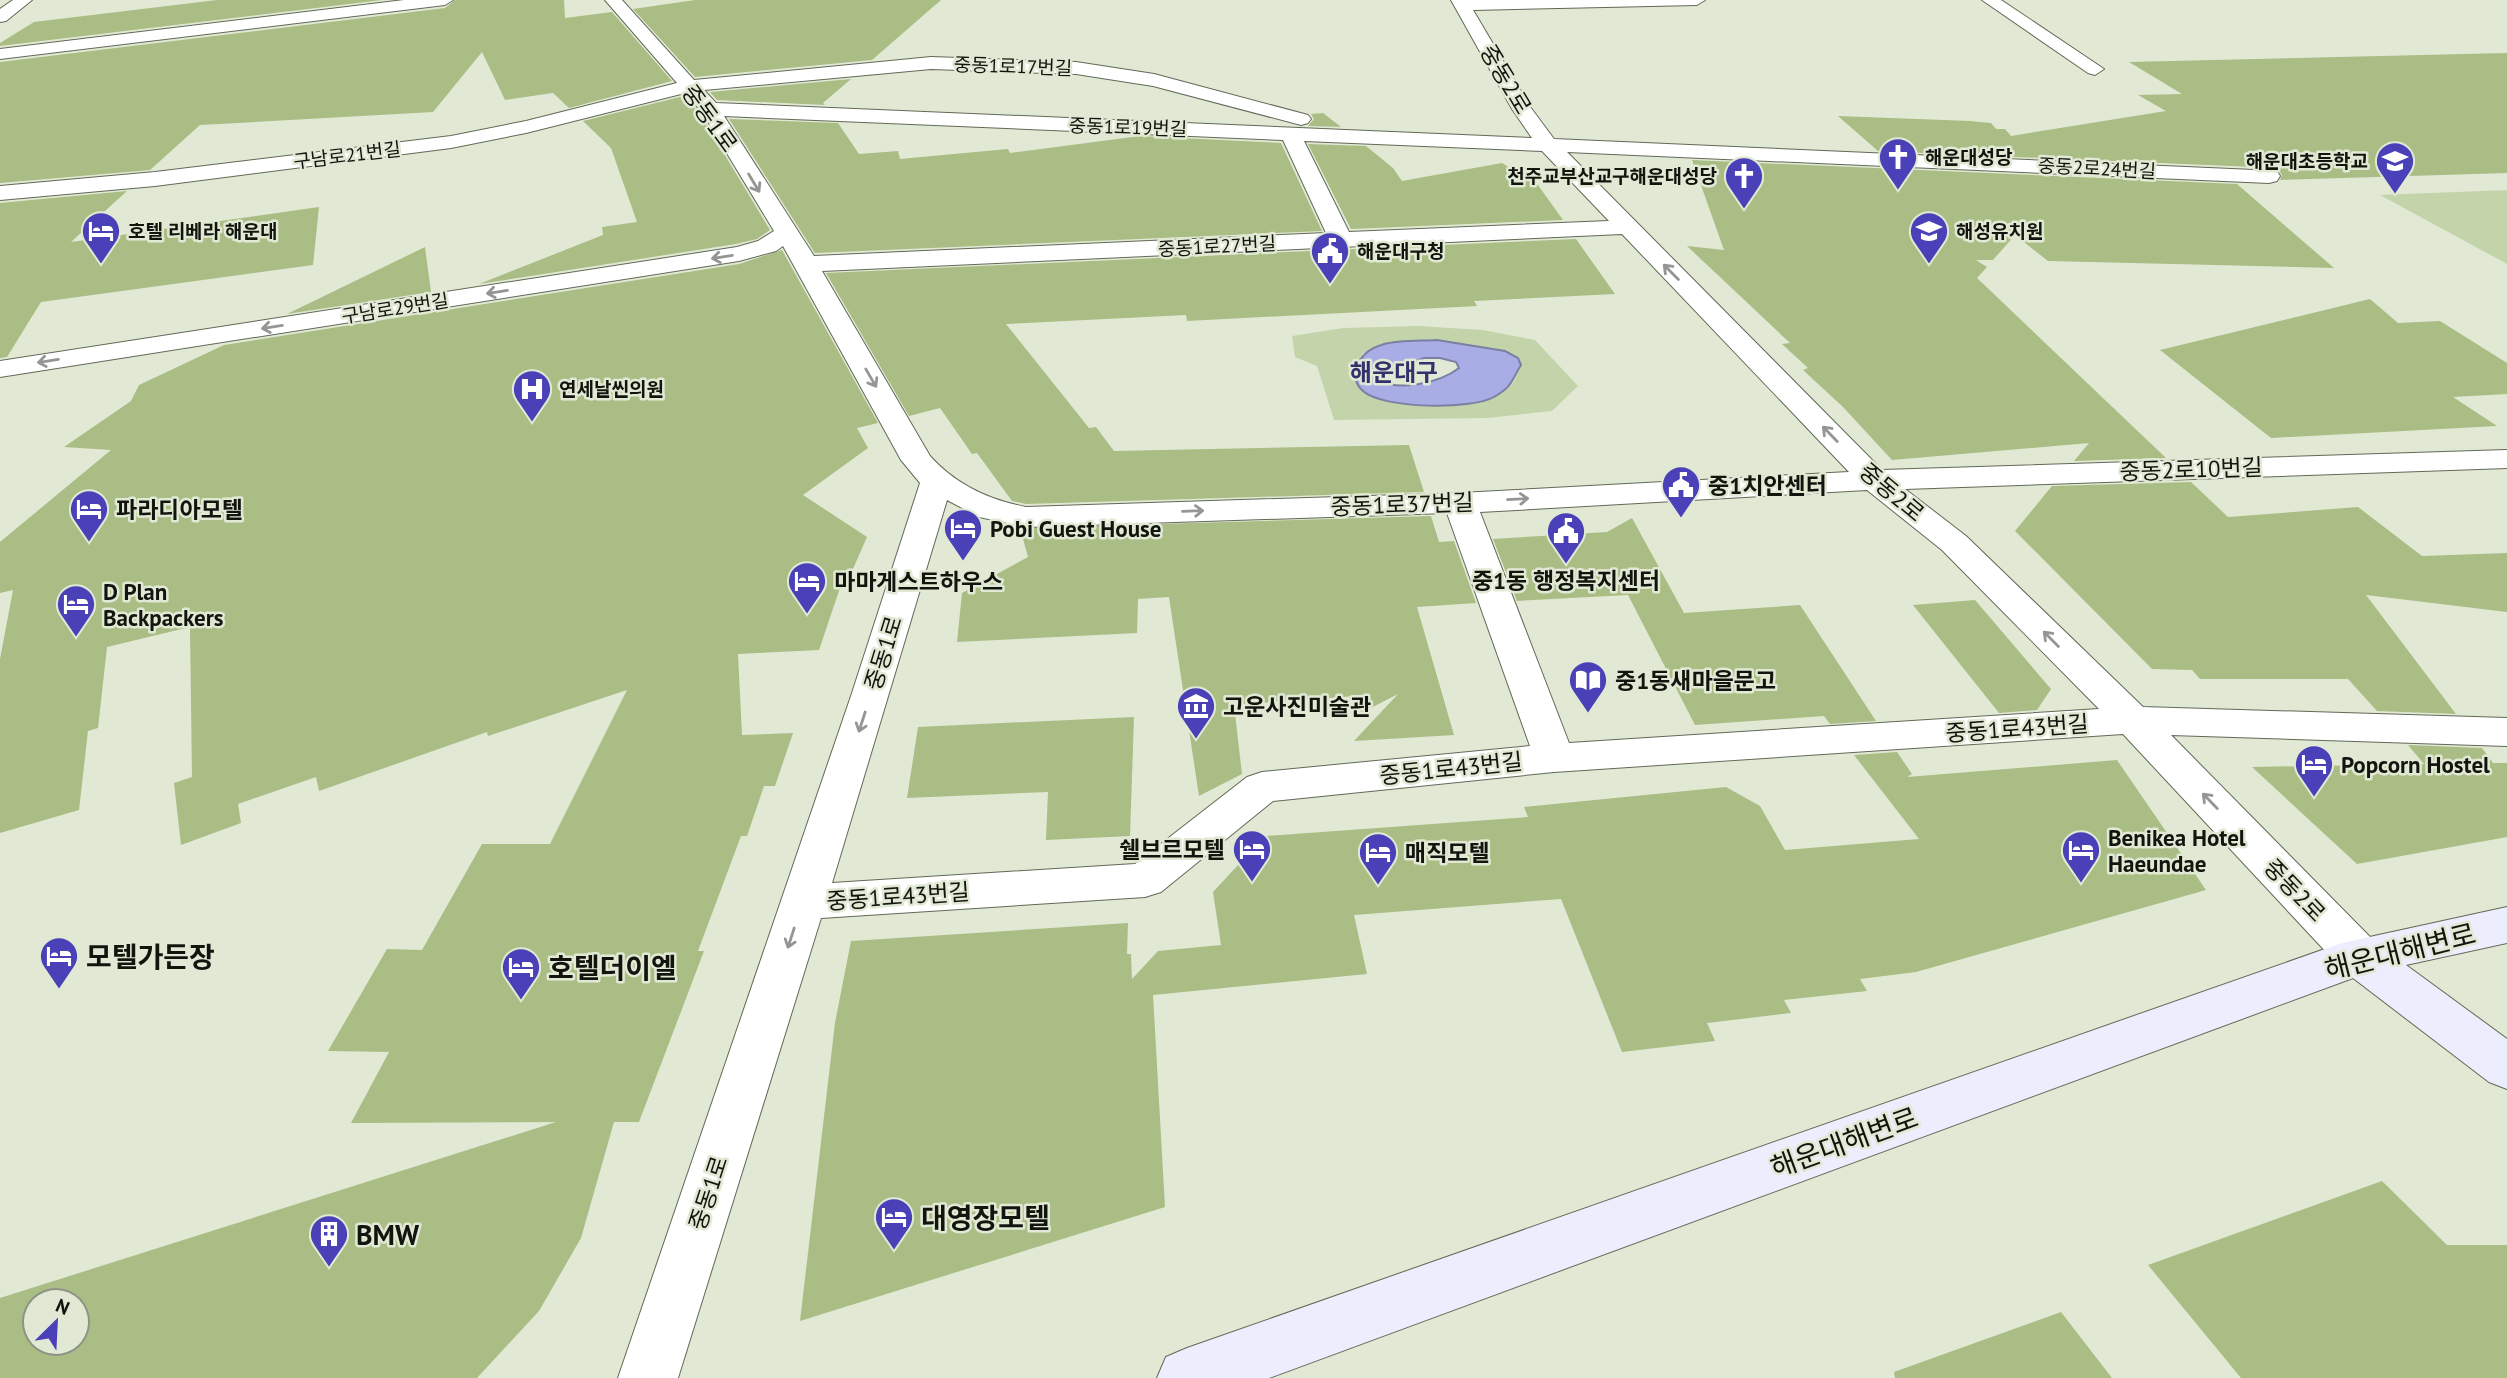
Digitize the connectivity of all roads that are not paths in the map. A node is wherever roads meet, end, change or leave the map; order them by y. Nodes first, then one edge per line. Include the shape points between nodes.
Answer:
1 (24, 0) edge
2 (444, 0) edge
3 (613, 0) edge
4 (1697, 0) edge
5 (1990, 0) edge
6 (1460, 3) edge
7 (0, 17) edge
8 (0, 54) edge
9 (2095, 69) dead end
10 (699, 98) junction
11 (1290, 134) junction
12 (1321, 135) junction
13 (1547, 144) junction
14 (2269, 176) dead end
15 (0, 193) edge
16 (1627, 227) junction
17 (1341, 240) junction
18 (796, 249) junction
19 (0, 369) edge
20 (2507, 458) edge
21 (1874, 480) junction
22 (936, 482) junction
23 (1460, 503) junction
24 (2133, 720) junction
25 (2507, 732) edge
26 (1554, 758) junction
27 (803, 902) junction
28 (2507, 925) edge
29 (2360, 956) junction
30 (2507, 1067) edge
31 (648, 1378) edge
32 (1187, 1378) edge

1 - 7 street
2 - 8 street
3 - 10 street, 중동1로
4 - 6 street
5 - 9 street
6 - 13 street, 중동2로
10 - 11 street, 중동1로19번길
10 - 12 street, 중동1로17번길 via 931,63 1076,68 1154,80 1321,124
10 - 15 street, 구남로21번길 via 451,142 155,179
10 -> 18 street, 중동1로
11 - 12 street, 중동1로19번길
11 - 17 street
12 - 13 street, 중동1로19번길
13 - 14 street, 중동2로24번길
13 - 16 street, 중동2로
16 - 17 street, 중동1로27번길
21 -> 16 street, 중동2로
17 - 18 street, 중동1로27번길
18 -> 19 street, 구남로29번길 via 767,246
18 -> 22 street, 중동1로 via 917,460
20 - 21 street, 중동2로10번길
23 -> 21 street, 중동1로37번길
24 -> 21 street, 중동2로 via 1954,542
22 -> 23 street, 중동1로37번길 via 991,510 1026,517
22 -> 27 street, 중동1로
23 - 26 street
24 - 25 street
24 - 26 street, 중동1로43번길
29 -> 24 street, 중동2로
26 - 27 street, 중동1로43번길 via 1262,786 1145,880
27 -> 31 street, 중동1로
28 - 29 main road, 해운대해변로
29 - 30 main road
29 - 32 main road, 해운대해변로

